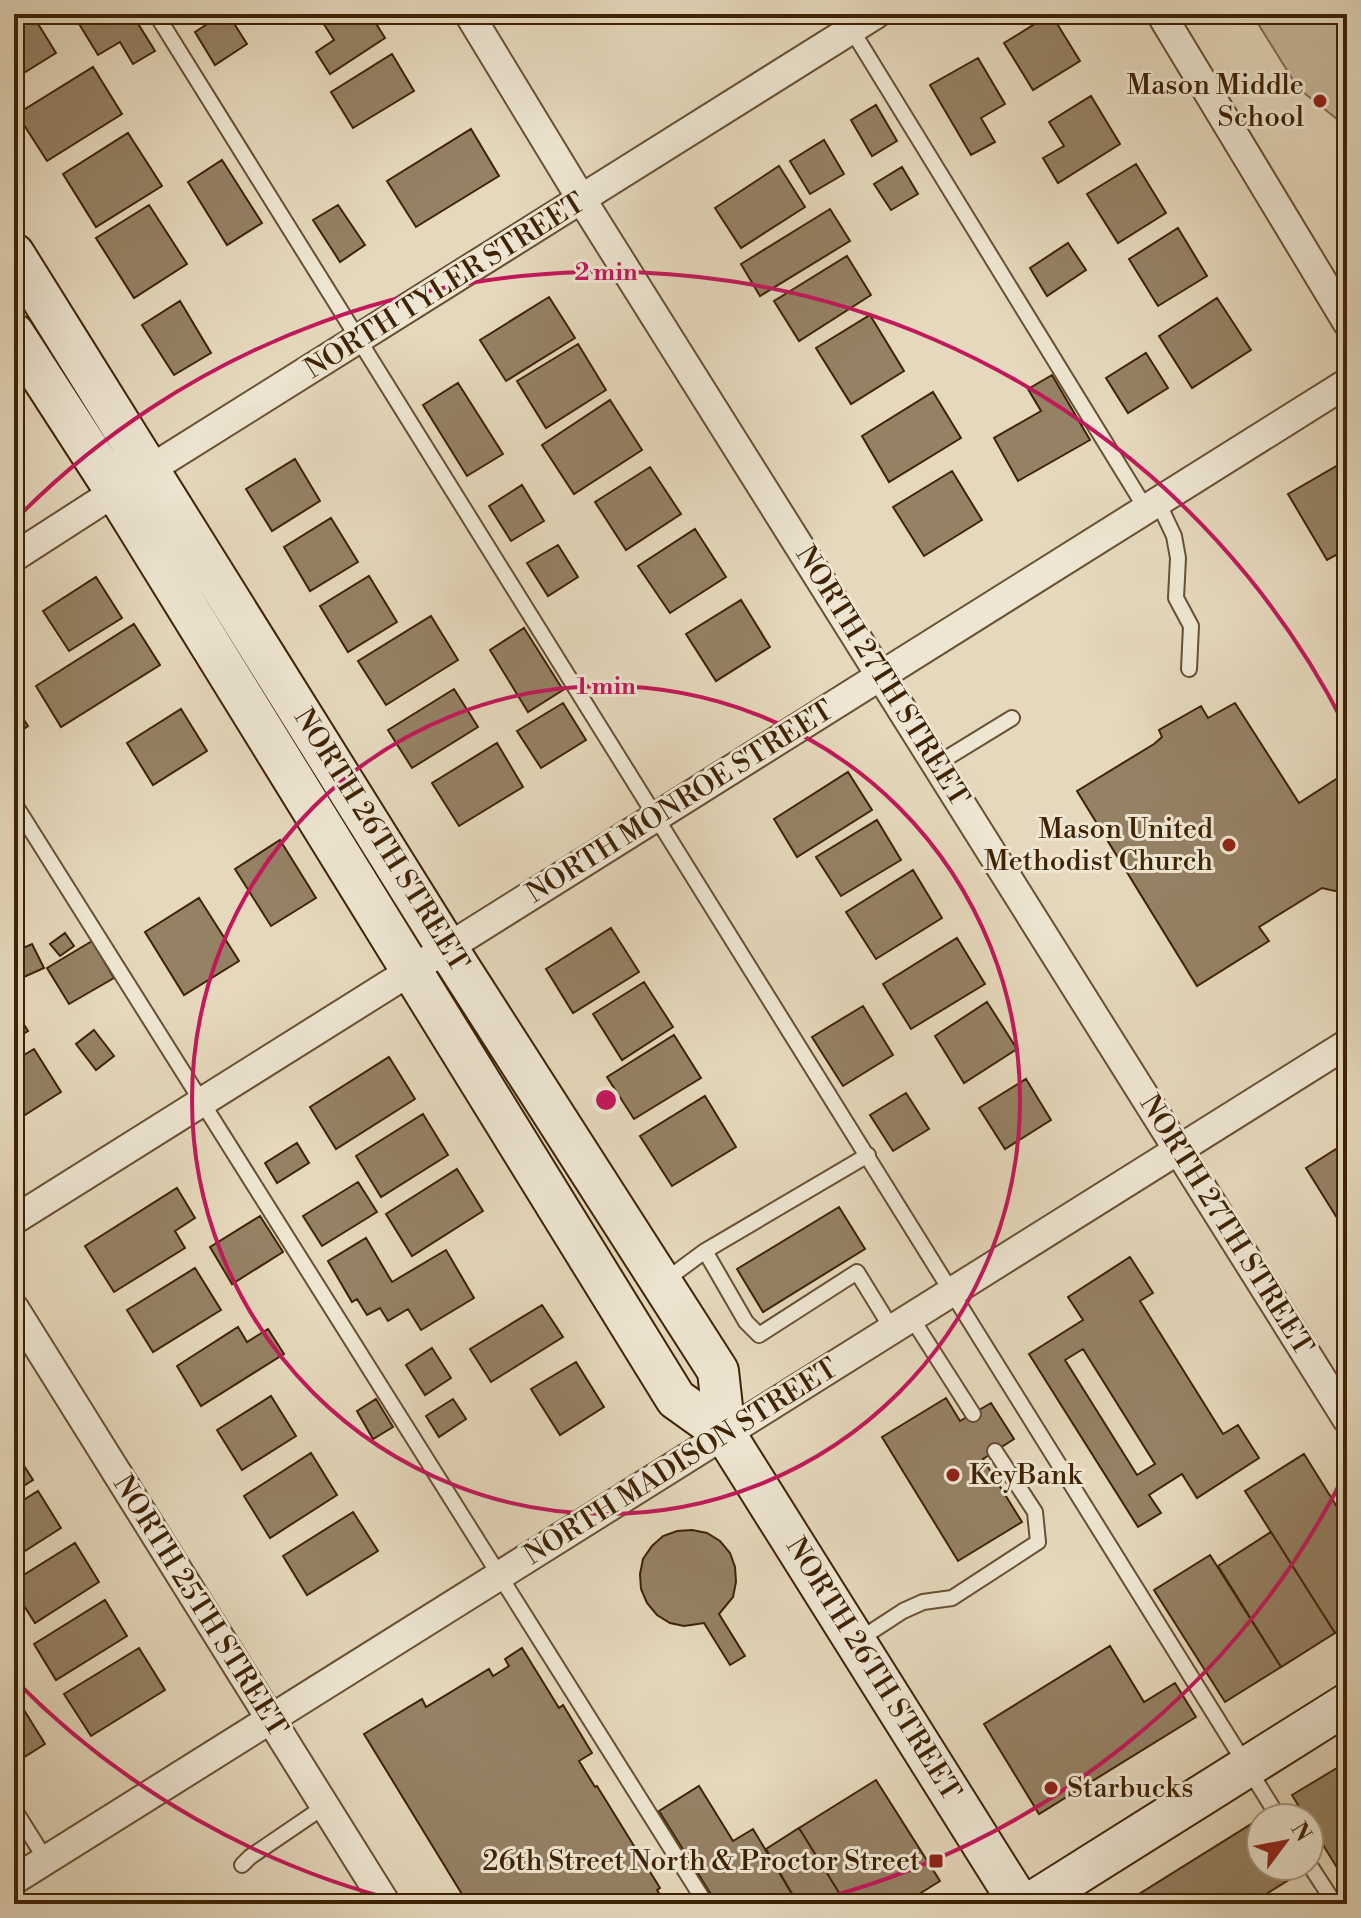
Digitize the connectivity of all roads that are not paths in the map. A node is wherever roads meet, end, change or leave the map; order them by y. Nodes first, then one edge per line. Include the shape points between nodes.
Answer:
1 (156, 14) edge
2 (469, 14) edge
3 (876, 14) edge
4 (1161, 14) edge
5 (847, 22) edge
6 (582, 200) junction
7 (14, 254) edge
8 (1347, 322) edge
9 (14, 334) edge
10 (359, 340) junction
11 (1347, 383) edge
12 (149, 470) junction
13 (116, 492) junction
14 (1152, 506) junction
15 (14, 557) edge
16 (1189, 669) dead end
17 (882, 675) junction
18 (1012, 718) dead end
19 (937, 764) junction
20 (14, 803) edge
21 (657, 816) junction
22 (447, 948) junction
23 (412, 970) junction
24 (1347, 1044) edge
25 (202, 1102) junction
26 (1179, 1149) junction
27 (868, 1155) junction
28 (14, 1220) edge
29 (705, 1251) junction
30 (662, 1282) junction
31 (953, 1291) junction
32 (14, 1308) edge
33 (902, 1323) junction
34 (973, 1414) dead end
35 (1347, 1419) edge
36 (725, 1434) junction
37 (995, 1451) dead end
38 (501, 1575) junction
39 (857, 1641) junction
40 (1347, 1704) edge
41 (270, 1719) junction
42 (1246, 1767) junction
43 (1269, 1802) edge
44 (325, 1806) junction
45 (14, 1809) edge
46 (46, 1860) junction
47 (242, 1865) dead end
48 (14, 1880) edge
49 (1321, 1882) edge
50 (386, 1904) edge
51 (706, 1904) edge
52 (1020, 1904) edge
53 (1029, 1904) edge
54 (1335, 1904) edge

1 - 10 lane
2 - 6 street, NORTH 27TH STREET
3 - 5 street, NORTH TYLER STREET
4 - 8 street
5 - 6 street, NORTH TYLER STREET
5 - 14 lane
6 - 10 street, NORTH TYLER STREET
6 - 17 street, NORTH 27TH STREET
7 - 12 street, NORTH 26TH STREET
9 - 13 street, NORTH 26TH STREET
10 - 12 street, NORTH TYLER STREET
10 - 21 lane
11 - 14 street, NORTH MONROE STREET
12 - 13 street, NORTH TYLER STREET
12 - 22 street, NORTH 26TH STREET
13 - 15 street, NORTH TYLER STREET
13 - 23 street, NORTH 26TH STREET
14 - 16 lane via 1174,536 1176,598 1191,626
14 - 17 street, NORTH MONROE STREET
17 - 19 street, NORTH 27TH STREET
17 - 21 street, NORTH MONROE STREET
18 - 19 lane
19 - 26 street, NORTH 27TH STREET
20 - 25 lane
21 - 22 street, NORTH MONROE STREET
21 - 27 lane
22 - 23 street, NORTH MONROE STREET
22 - 30 street, NORTH 26TH STREET
23 - 25 street, NORTH MONROE STREET
23 - 36 street, NORTH 26TH STREET via 676,1399
24 - 26 street, NORTH MADISON STREET
25 - 28 street, NORTH MONROE STREET
25 - 38 lane
26 - 31 street, NORTH MADISON STREET
26 - 35 street, NORTH 27TH STREET
27 - 29 lane
27 - 31 lane
29 - 30 lane
29 - 33 lane via 759,1335 857,1272
30 - 36 street, NORTH 26TH STREET via 718,1371
31 - 33 street, NORTH MADISON STREET
31 - 42 lane
32 - 41 street, NORTH 25TH STREET
33 - 34 lane
33 - 36 street, NORTH MADISON STREET
36 - 38 street, NORTH MADISON STREET
36 - 39 street, NORTH 26TH STREET
37 - 39 lane via 1035,1512 1038,1542 952,1598 903,1611
38 - 41 street, NORTH MADISON STREET
38 - 51 lane
39 - 52 street, NORTH 26TH STREET
40 - 42 street
41 - 44 street, NORTH 25TH STREET
41 - 46 street, NORTH MADISON STREET
42 - 43 lane
42 - 53 street
44 - 47 lane
44 - 50 street, NORTH 25TH STREET
45 - 46 lane
46 - 48 street, NORTH MADISON STREET
49 - 54 lane

